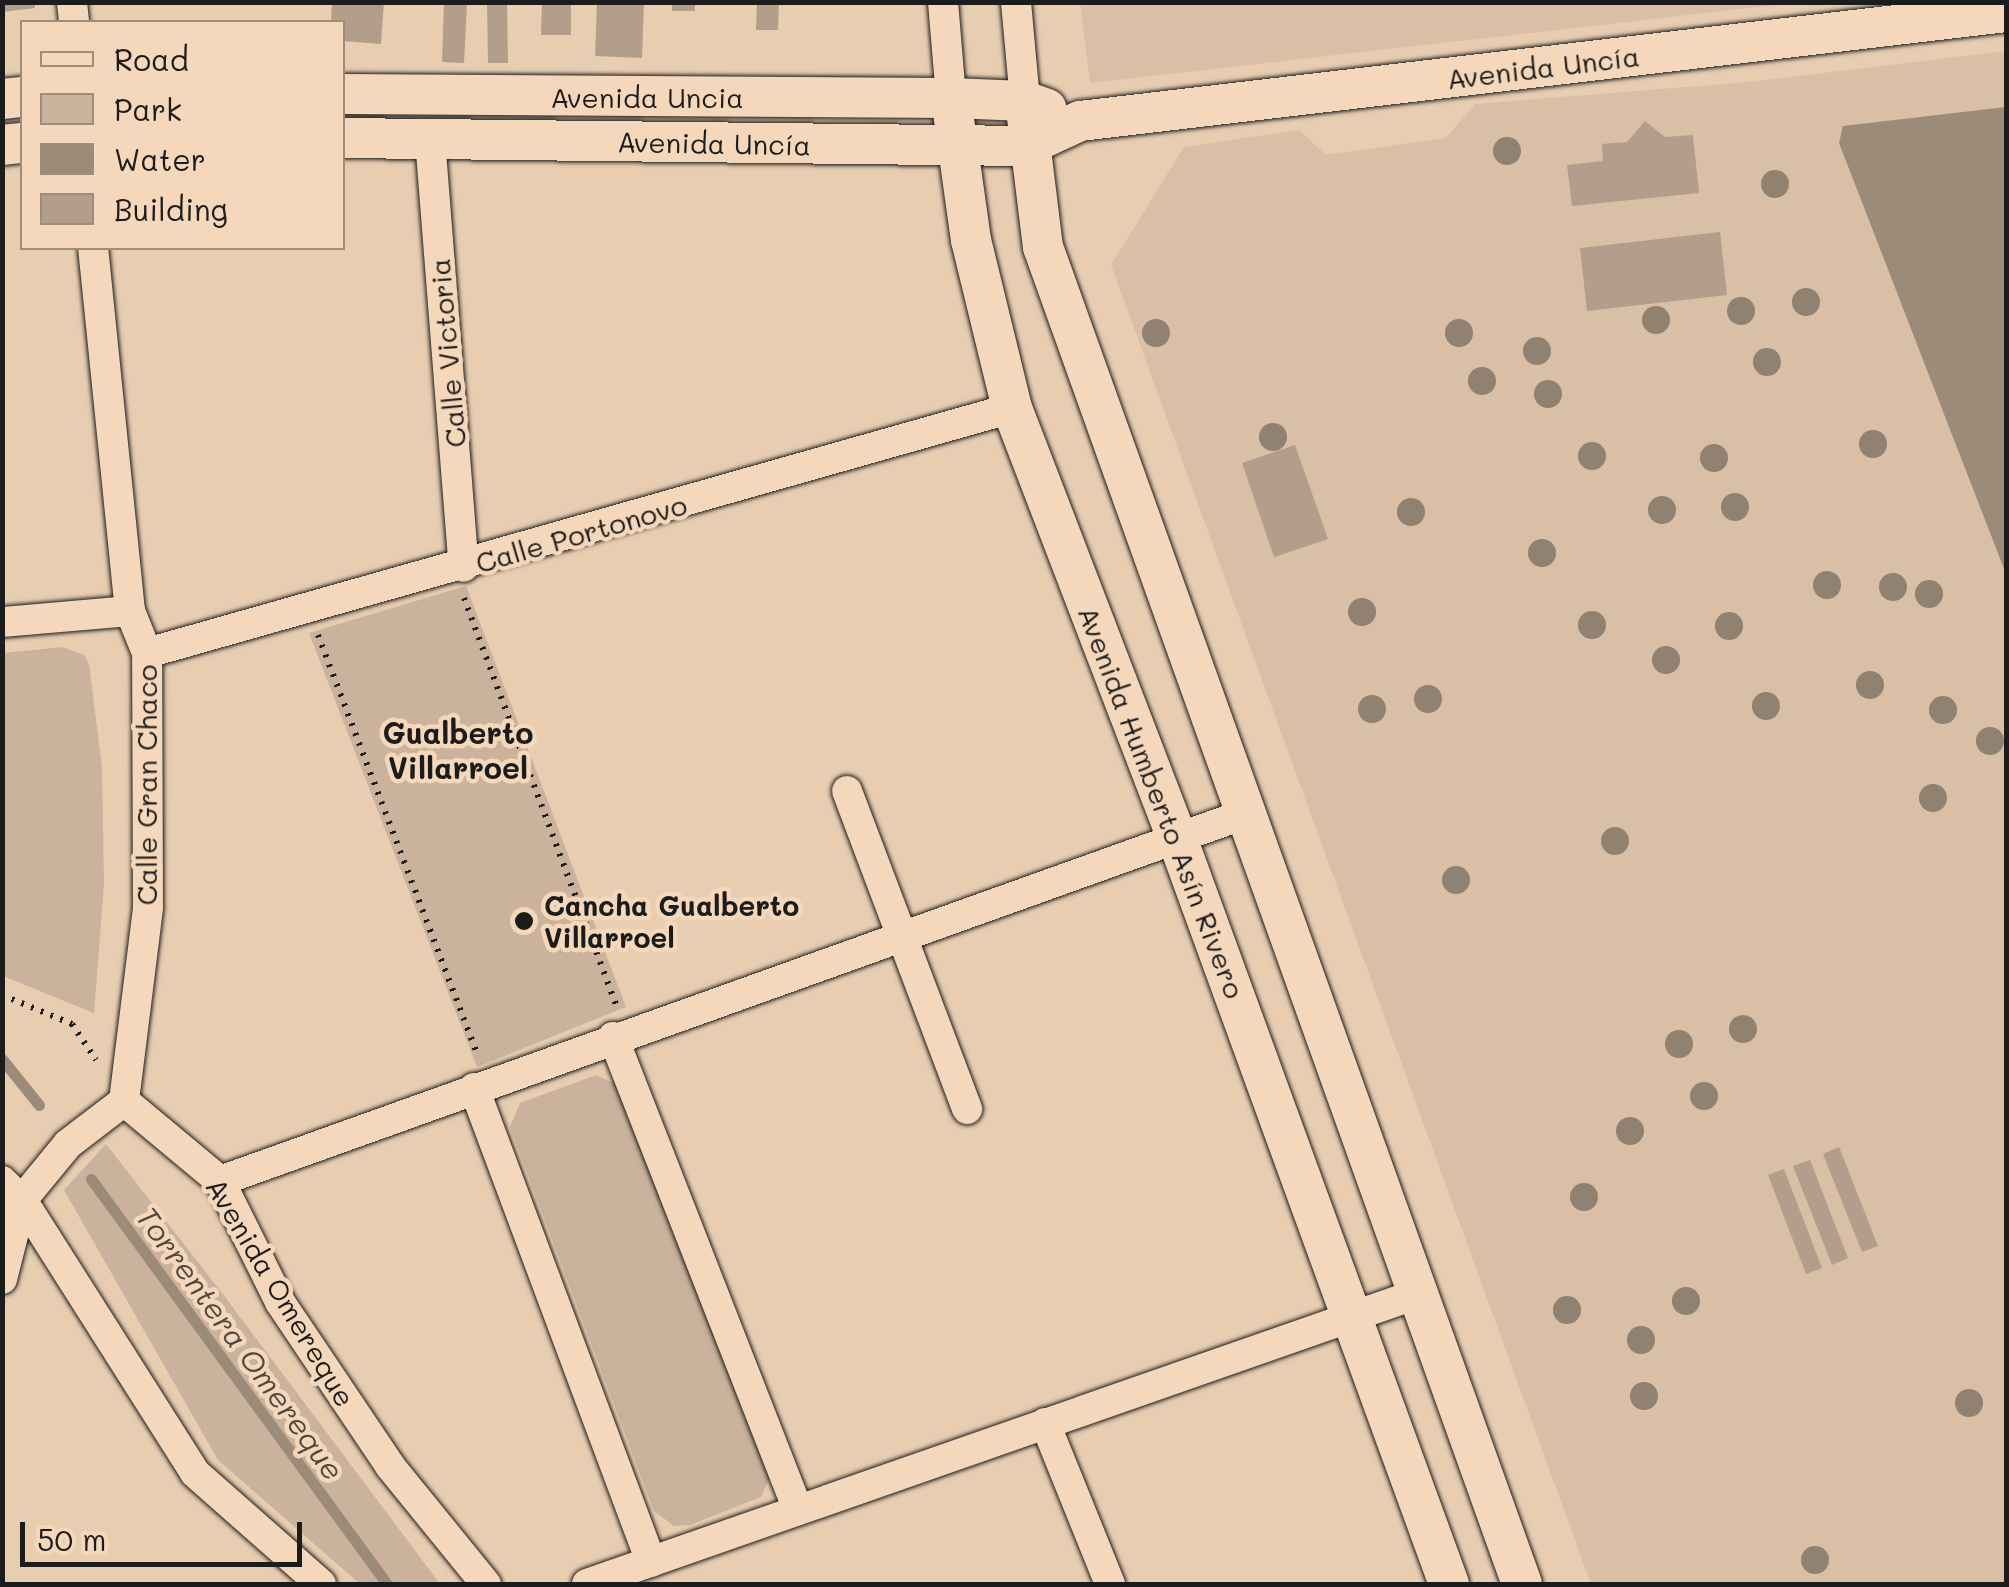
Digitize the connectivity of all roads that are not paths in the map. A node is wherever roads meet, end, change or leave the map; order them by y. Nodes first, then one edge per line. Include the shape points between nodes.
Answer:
1 (942, 2) edge
2 (1016, 2) edge
3 (2006, 12) edge
4 (345, 94) edge
5 (951, 98) junction
6 (1025, 100) junction
7 (1080, 121) junction
8 (345, 138) edge
9 (430, 139) junction
10 (1026, 146) junction
11 (958, 147) junction
12 (93, 250) edge
13 (1012, 408) junction
14 (459, 568) junction
15 (130, 611) junction
16 (2, 622) edge
17 (147, 653) junction
18 (847, 791) dead end
19 (1242, 815) junction
20 (1178, 838) junction
21 (901, 934) junction
22 (620, 1034) junction
23 (481, 1085) junction
24 (124, 1101) junction
25 (966, 1109) dead end
26 (220, 1181) junction
27 (12, 1190) edge
28 (2, 1279) edge
29 (1420, 1292) junction
30 (1353, 1315) junction
31 (1046, 1423) junction
32 (798, 1510) junction
33 (651, 1562) junction
34 (321, 1584) edge
35 (486, 1584) edge
36 (587, 1584) edge
37 (1110, 1584) edge
38 (1449, 1584) edge
39 (1522, 1584) edge

1 - 5 street, Avenida Humberto Asín Rivero
2 - 6 street
3 - 7 street, Avenida Uncía
4 - 5 street, Avenida Uncia
5 - 6 street, Avenida Uncía
5 - 11 street, Avenida Humberto Asín Rivero
6 - 7 street, Avenida Uncía
6 - 10 street
7 - 10 street, Avenida Uncía
8 - 9 street, Avenida Uncía
9 - 11 street, Avenida Uncía
9 - 14 street, Calle Victoria
10 - 11 street, Avenida Uncía
10 - 19 street via 1043,247
11 - 13 street, Avenida Humberto Asín Rivero via 971,240
12 - 15 street, Calle Gran Chaco
13 - 14 street, Calle Portonovo
13 - 20 street, Avenida Humberto Asín Rivero
14 - 17 street, Calle Portonovo
15 - 16 street
15 - 17 street, Calle Gran Chaco
17 - 24 street, Calle Gran Chaco via 148,907
18 - 21 street
19 - 20 street
19 - 29 street
20 - 21 street
20 - 30 street, Avenida Humberto Asín Rivero
21 - 22 street
21 - 25 street
22 - 23 street
22 - 32 street
23 - 26 street
23 - 33 street
24 - 26 street, Avenida Omereque
24 - 27 street
26 - 35 street, Avenida Omereque via 280,1302 390,1466
27 - 28 street
27 - 34 street via 195,1474
29 - 30 street
29 - 39 street
30 - 31 street
30 - 38 street, Avenida Humberto Asín Rivero
31 - 32 street
31 - 37 street
32 - 33 street
33 - 36 street

